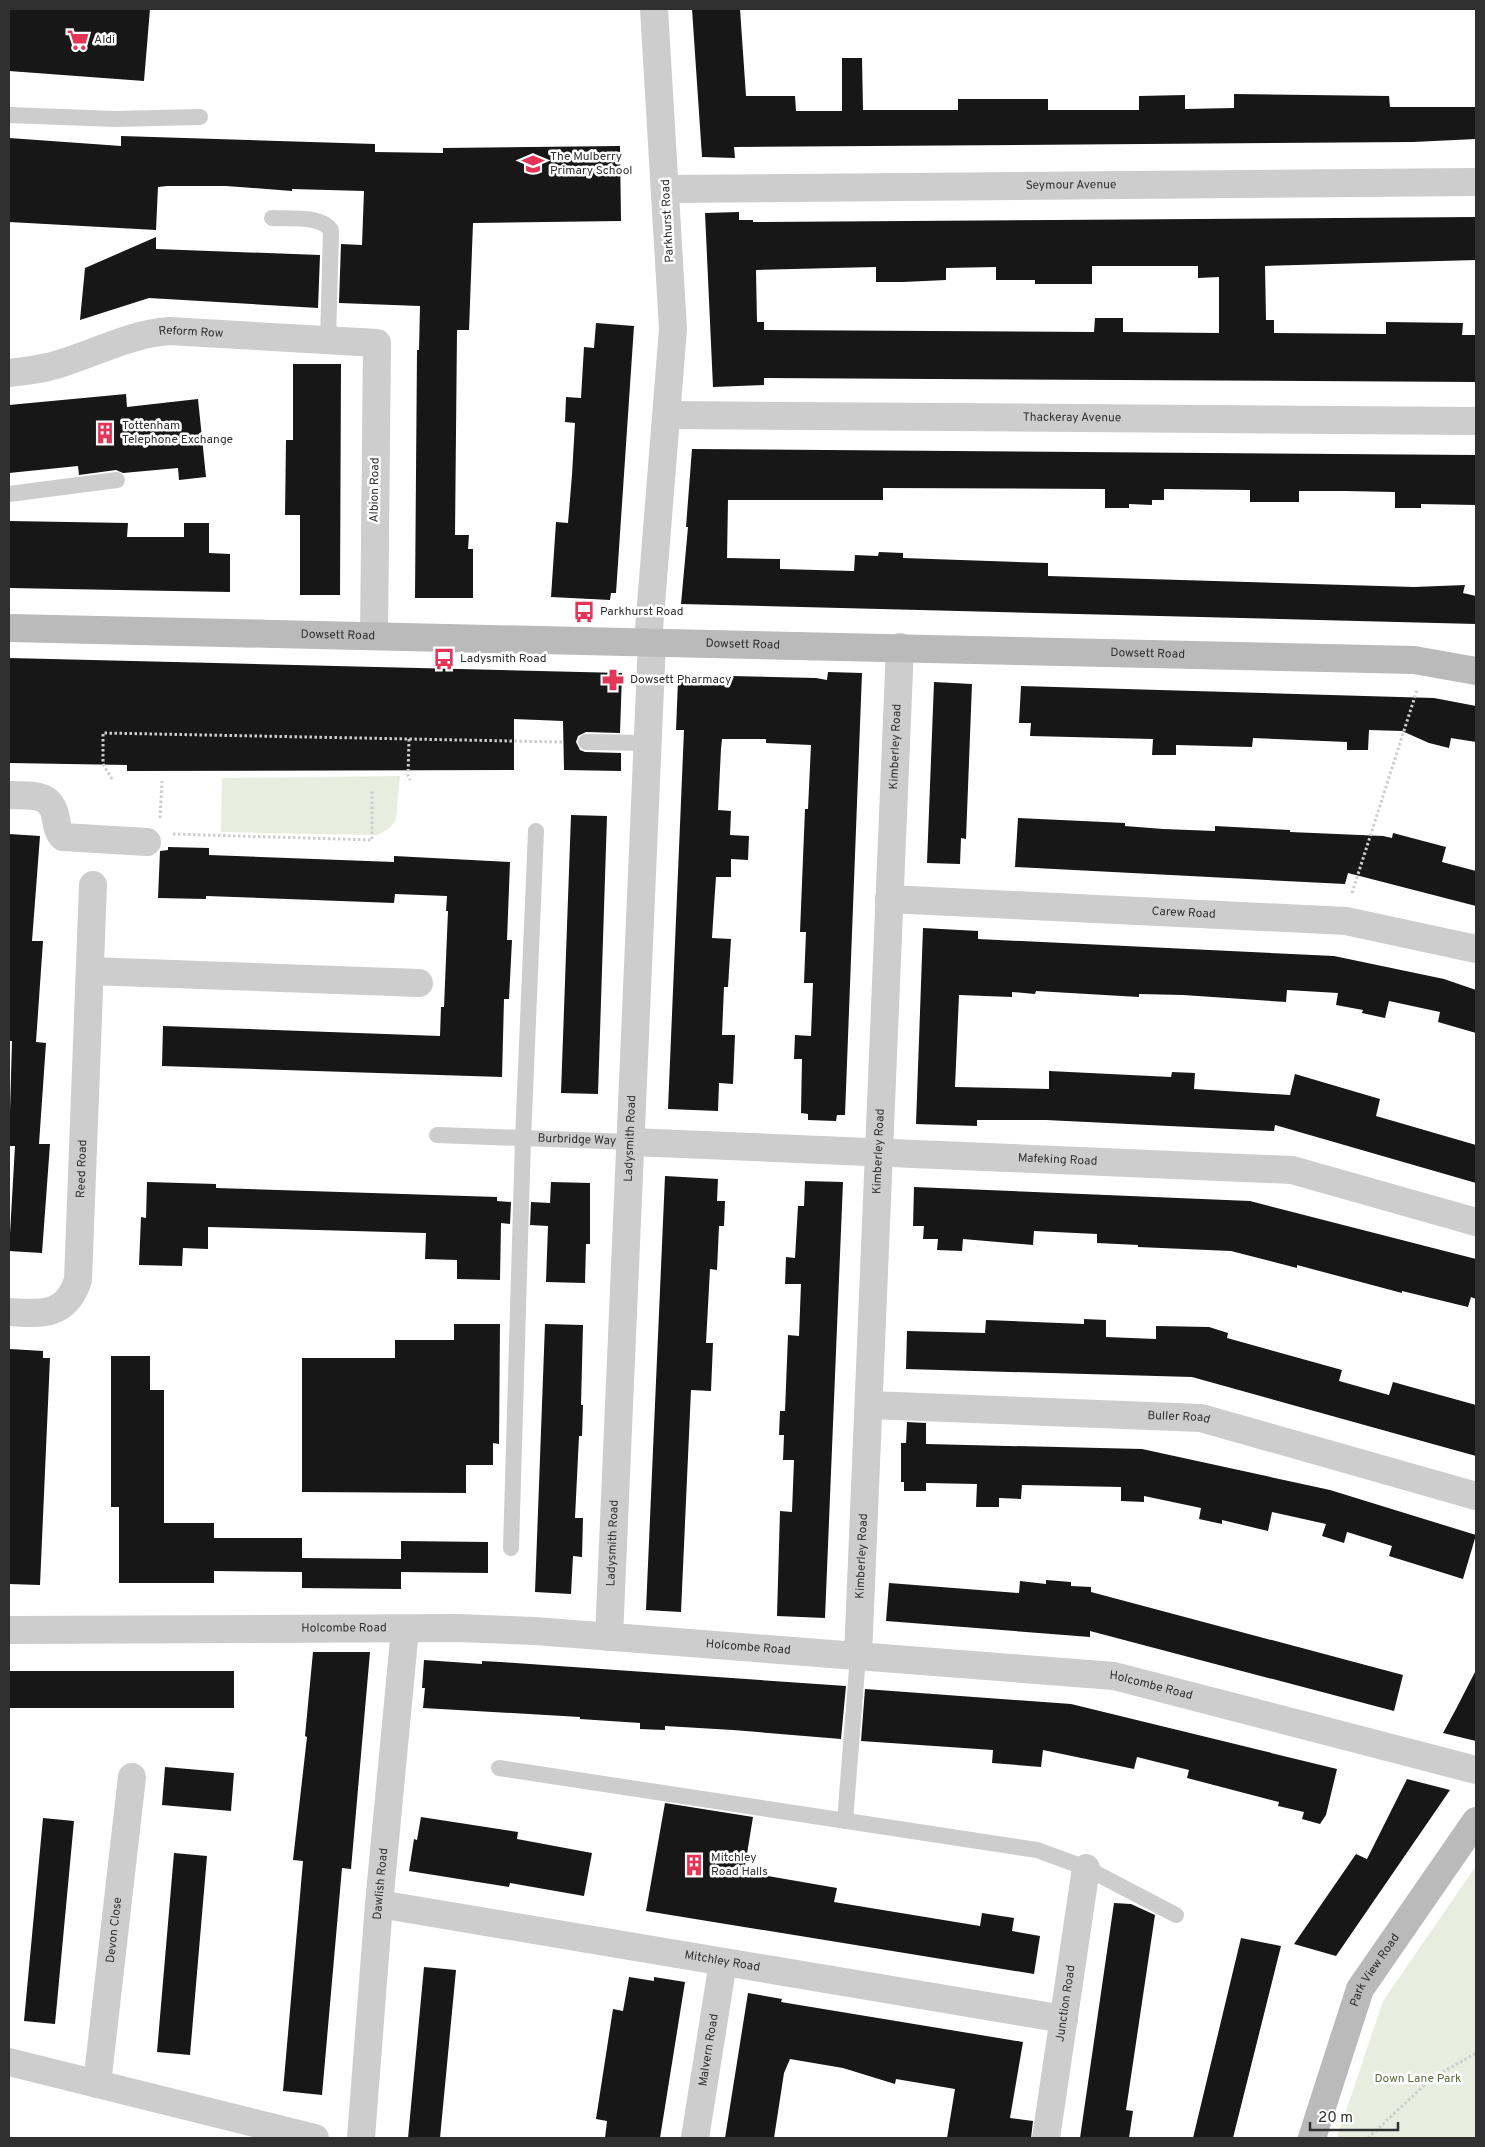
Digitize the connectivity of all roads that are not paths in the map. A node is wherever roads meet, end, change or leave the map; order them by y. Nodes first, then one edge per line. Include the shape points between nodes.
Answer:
1 (654, 9) edge
2 (9, 116) edge
3 (200, 117) dead end
4 (1476, 182) edge
5 (666, 189) junction
6 (272, 218) dead end
7 (328, 340) junction
8 (377, 343) joint
9 (9, 373) edge
10 (667, 415) junction
11 (1476, 421) edge
12 (117, 480) dead end
13 (9, 494) edge
14 (9, 628) edge
15 (374, 636) junction
16 (650, 642) junction
17 (900, 647) junction
18 (1476, 671) edge
19 (586, 742) road end
20 (648, 743) junction
21 (9, 795) edge
22 (536, 831) dead end
23 (159, 834) road end
24 (93, 885) dead end
25 (889, 899) junction
26 (1476, 949) edge
27 (90, 971) junction
28 (419, 983) dead end
29 (437, 1136) dead end
30 (523, 1139) junction
31 (632, 1142) junction
32 (880, 1152) junction
33 (1476, 1222) edge
34 (9, 1312) edge
35 (870, 1405) junction
36 (1476, 1496) edge
37 (511, 1548) dead end
38 (406, 1629) junction
39 (9, 1630) edge
40 (609, 1637) junction
41 (858, 1656) junction
42 (499, 1768) dead end
43 (1476, 1770) edge
44 (132, 1777) dead end
45 (845, 1821) junction
46 (1476, 1821) edge
47 (1086, 1868) junction
48 (380, 1904) junction
49 (1176, 1915) dead end
50 (723, 1962) junction
51 (1064, 2020) junction
52 (9, 2062) edge
53 (97, 2084) junction
54 (315, 2138) edge
55 (361, 2138) edge
56 (695, 2138) edge
57 (1046, 2138) edge
58 (1312, 2138) edge

1 - 5 street, Parkhurst Road
2 - 3 lane
4 - 5 street, Seymour Avenue
5 - 10 street, Parkhurst Road via 673,329
6 - 7 lane via 311,220 327,224 332,230
7 - 8 street, Reform Row
7 - 9 street, Reform Row via 152,332 63,363
8 - 15 street, Albion Road
10 - 11 street, Thackeray Avenue
10 - 16 street, Parkhurst Road
12 - 13 lane
14 - 15 street, Dowsett Road
15 - 16 street, Dowsett Road
16 - 17 street, Dowsett Road
16 - 20 street, Ladysmith Road
17 - 18 street, Dowsett Road via 1426,661
17 - 25 street, Kimberley Road
19 - 20 lane
20 - 31 street, Ladysmith Road
21 - 23 street via 50,800 62,837
22 - 30 lane
24 - 27 street, Reed Road
25 - 26 street, Carew Road via 1346,921
25 - 32 street, Kimberley Road
27 - 28 street
27 - 34 street, Reed Road via 78,1280 68,1300 58,1308 40,1313
29 - 30 lane, Burbridge Way
30 - 31 lane, Burbridge Way
30 - 37 lane
31 - 32 street, Mafeking Road
31 - 40 street, Ladysmith Road
32 - 33 street, Mafeking Road via 1292,1170
32 - 35 street, Kimberley Road
35 - 36 street, Buller Road via 1201,1418
35 - 41 street, Kimberley Road
38 - 39 street, Holcombe Road
38 - 40 street, Holcombe Road via 506,1630
38 - 48 street, Dawlish Road
40 - 41 street, Holcombe Road
41 - 43 street, Holcombe Road via 1122,1678
41 - 45 lane
42 - 45 lane
44 - 53 street, Devon Close
45 - 47 lane via 1037,1850
46 - 58 street, Park View Road via 1360,1989
47 - 49 lane
47 - 51 street, Junction Road
48 - 50 street, Mitchley Road
48 - 55 street, Dawlish Road
50 - 51 street, Mitchley Road
50 - 56 street, Malvern Road
51 - 57 street, Junction Road
52 - 53 street
53 - 54 street

